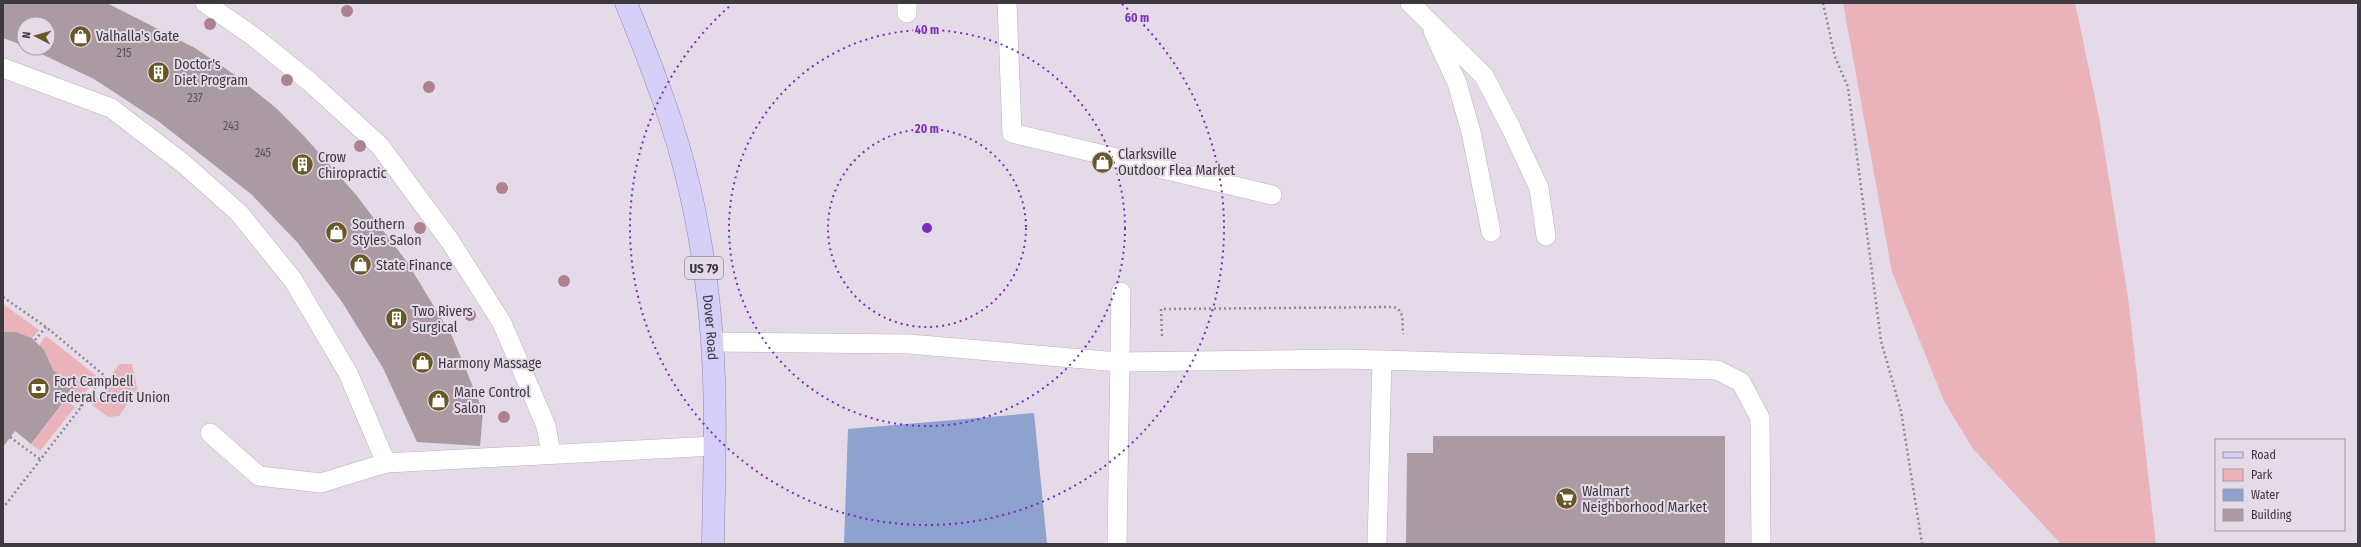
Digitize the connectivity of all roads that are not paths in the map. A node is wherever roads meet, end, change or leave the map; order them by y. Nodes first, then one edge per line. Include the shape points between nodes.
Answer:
1 (205, 3) edge
2 (626, 3) edge
3 (1007, 3) edge
4 (1410, 3) edge
5 (1428, 20) junction
6 (3, 68) edge
7 (1272, 195) dead end
8 (1491, 232) dead end
9 (1546, 236) dead end
10 (1120, 292) dead end
11 (712, 342) junction
12 (1382, 360) junction
13 (1119, 362) junction
14 (210, 433) dead end
15 (714, 446) junction
16 (551, 453) junction
17 (386, 463) junction
18 (713, 544) edge
19 (1117, 544) edge
20 (1377, 544) edge
21 (1761, 544) edge

1 - 16 lane via 254,37 310,82 380,146 450,241 502,323 546,426
2 - 11 main road, Dover Road / US 79 via 659,86 682,161 705,273
3 - 7 lane via 1012,133
4 - 5 lane
5 - 8 lane via 1457,83 1471,132
5 - 9 lane via 1484,76 1512,128 1539,188
6 - 17 lane via 111,108 184,164 239,213 293,280 348,373
10 - 13 lane
11 - 13 lane via 909,344
11 - 15 main road, Dover Road / US 79
12 - 13 lane
12 - 20 lane
12 - 21 lane via 1717,370 1741,382 1760,418
13 - 19 lane
14 - 17 lane via 259,476 321,482
15 - 16 lane
15 - 18 main road, Dover Road / US 79
16 - 17 lane

